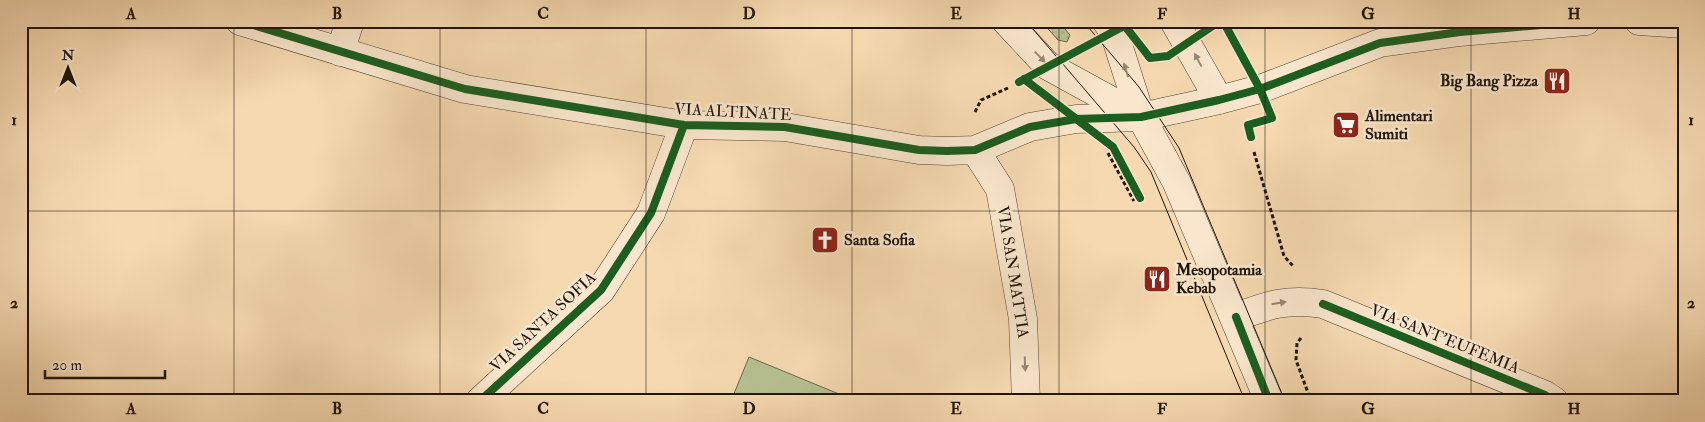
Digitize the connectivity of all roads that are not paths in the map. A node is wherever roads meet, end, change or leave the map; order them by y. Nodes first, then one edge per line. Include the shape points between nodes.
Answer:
1 (240, 21) edge
2 (350, 21) edge
3 (1006, 21) edge
4 (1106, 21) edge
5 (1174, 21) edge
6 (1586, 21) edge
7 (1639, 21) edge
8 (1684, 24) edge
9 (275, 27) edge
10 (1383, 32) edge
11 (340, 52) junction
12 (1219, 100) junction
13 (1141, 116) junction
14 (684, 125) junction
15 (975, 150) junction
16 (1236, 317) junction
17 (480, 401) edge
18 (1026, 401) edge
19 (1269, 401) edge
20 (1554, 401) edge

1 - 9 street, VIA ALTINATE
2 - 11 street
3 -> 13 street via 1048,66
13 -> 4 street via 1114,32
12 -> 5 street
6 - 10 street, VIA ALTINATE via 1460,32
7 - 8 street
9 - 11 street, VIA ALTINATE
10 - 12 street, VIA ALTINATE via 1260,89
11 - 14 street, VIA ALTINATE via 465,88
12 - 13 street, VIA ALTINATE
13 - 15 street, VIA ALTINATE via 1076,119 1030,126
13 - 16 street via 1177,183
14 - 15 street, VIA ALTINATE via 785,127 919,150
14 - 17 street, VIA SANTA SOFIA via 651,213 601,290
15 -> 18 street, VIA SAN MATTIA via 1000,189 1023,319
16 - 19 street
16 -> 20 street, VIA SANT'EUFEMIA via 1275,303 1305,301 1324,304

